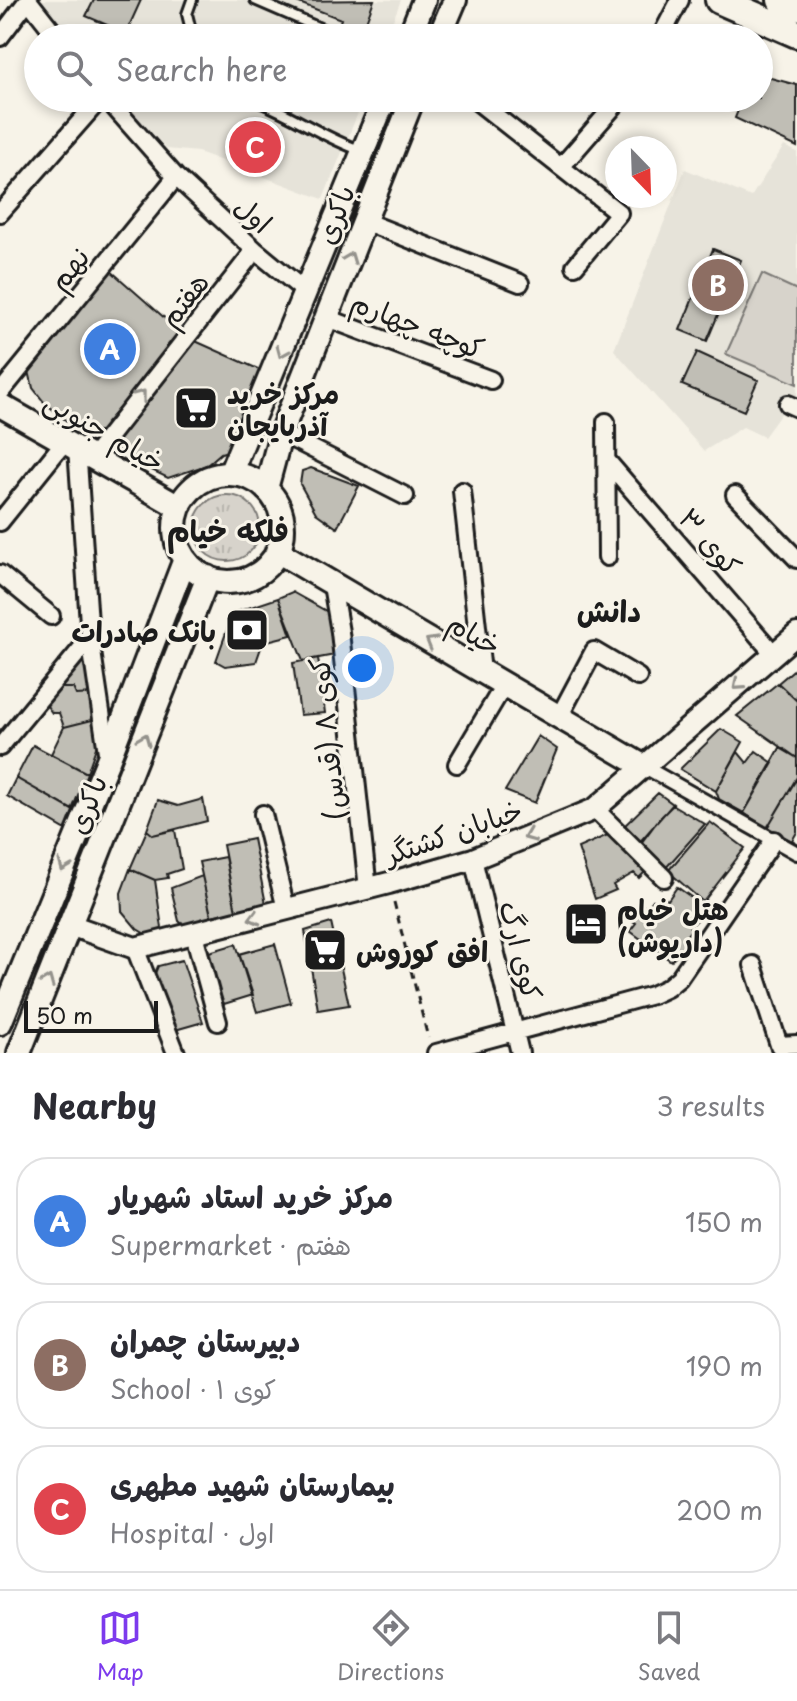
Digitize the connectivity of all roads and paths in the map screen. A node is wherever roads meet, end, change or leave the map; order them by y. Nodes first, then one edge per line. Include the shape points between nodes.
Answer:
1 (28, 0) edge
2 (192, 0) edge
3 (255, 0) edge
4 (424, 0) edge
5 (455, 0) edge
6 (680, 0) edge
7 (719, 0) edge
8 (781, 0) edge
9 (267, 2) edge
10 (797, 7) edge
11 (47, 24) edge
12 (190, 24) edge
13 (312, 24) edge
14 (415, 24) edge
15 (445, 24) edge
16 (667, 24) edge
17 (797, 34) edge
18 (0, 37) edge
19 (90, 112) edge
20 (116, 112) edge
21 (284, 112) edge
22 (379, 112) edge
23 (407, 112) edge
24 (491, 112) edge
25 (609, 112) edge
26 (364, 151) junction
27 (388, 160) junction
28 (561, 167) junction
29 (176, 177) junction
30 (0, 213) edge
31 (364, 221) junction
32 (255, 250) junction
33 (575, 266) dead end
34 (520, 283) dead end
35 (307, 293) junction
36 (327, 318) junction
37 (491, 380) dead end
38 (0, 393) edge
39 (0, 405) edge
40 (606, 422) dead end
41 (281, 433) junction
42 (78, 448) junction
43 (608, 462) junction
44 (230, 474) junction
45 (266, 489) junction
46 (462, 491) dead end
47 (735, 495) dead end
48 (405, 496) dead end
49 (179, 507) junction
50 (0, 522) edge
51 (277, 551) junction
52 (607, 557) dead end
53 (185, 559) junction
54 (797, 559) edge
55 (0, 574) edge
56 (208, 577) junction
57 (332, 585) junction
58 (51, 616) dead end
59 (797, 634) edge
60 (90, 638) junction
61 (774, 654) junction
62 (482, 672) junction
63 (638, 677) dead end
64 (504, 685) junction
65 (559, 717) junction
66 (0, 747) edge
67 (108, 760) junction
68 (457, 764) dead end
69 (643, 766) junction
70 (595, 809) junction
71 (263, 814) dead end
72 (774, 840) junction
73 (797, 853) edge
74 (473, 859) junction
75 (664, 878) dead end
76 (389, 883) junction
77 (368, 889) junction
78 (286, 909) junction
79 (70, 925) junction
80 (194, 934) junction
81 (135, 948) junction
82 (753, 965) dead end
83 (3, 1007) edge
84 (218, 1022) dead end
85 (515, 1033) junction
86 (797, 1044) edge
87 (432, 1045) edge
88 (19, 1053) edge
89 (176, 1053) edge
90 (520, 1053) edge

1 - 11 street
1 - 18 street
2 - 12 lane
3 - 9 lane
4 - 14 main road
5 - 15 main road
6 - 16 street
7 - 17 main road
8 - 10 main road
9 - 13 lane
19 - 30 street
20 - 29 street, اول
21 - 26 lane
22 - 26 main road, باکری
23 - 27 main road, باکری
24 - 28 street
25 - 28 street
26 - 27 main road
26 - 35 main road, باکری
27 - 31 main road, باکری
28 - 33 street via 619,213
29 - 32 street, اول
29 - 38 street, نهم
31 - 34 street
36 -> 31 main road, باکری
32 - 35 street, اول
42 -> 32 street, هفتم
35 -> 44 main road, باکری
36 - 37 street, کوچه چهارم
36 - 41 main road, باکری
39 - 42 main road, خیام جنوبی
40 - 43 street
41 - 45 main road, باکری
41 - 48 street
42 - 49 main road, خیام جنوبی
42 - 50 street, هفتم
42 - 60 street
43 - 52 street
43 - 61 street, کوی ۳
44 - 45 main road
44 - 49 main road via 194,486
45 - 51 main road via 280,512
46 - 62 street
47 - 54 street
49 - 53 main road via 175,533
51 - 56 main road via 257,573 241,580
51 - 57 main road, خیام
53 - 56 main road
53 - 67 main road, باکری
55 - 58 street
79 -> 56 main road, باکری
62 -> 57 main road, خیام
57 - 77 street, کوی ۸ (قدس)
59 - 61 street, خیابان کشتگر
60 - 66 street
60 - 67 street
61 -> 69 street, خیابان کشتگر
62 - 64 main road, خیام
63 - 65 street via 594,651
64 - 65 main road, خیام
64 - 68 street
65 - 69 main road, خیام
67 -> 83 main road, باکری
69 - 70 street, خیابان کشتگر
69 - 72 street
70 -> 74 street, خیابان کشتگر
70 - 75 street
71 - 78 street
72 - 73 street
72 - 85 street via 667,988
74 - 76 street, خیابان کشتگر
74 - 85 street, کوی ارگ
76 - 77 street, خیابان کشتگر
76 - 87 path
77 - 78 street, خیابان کشتگر
78 -> 80 street, خیابان کشتگر
79 - 81 street
88 -> 79 main road, باکری
80 - 81 street, خیابان کشتگر
80 - 84 street
81 - 89 street
82 - 86 street via 779,1045
85 - 87 street
85 - 90 street, کوی ارگ

